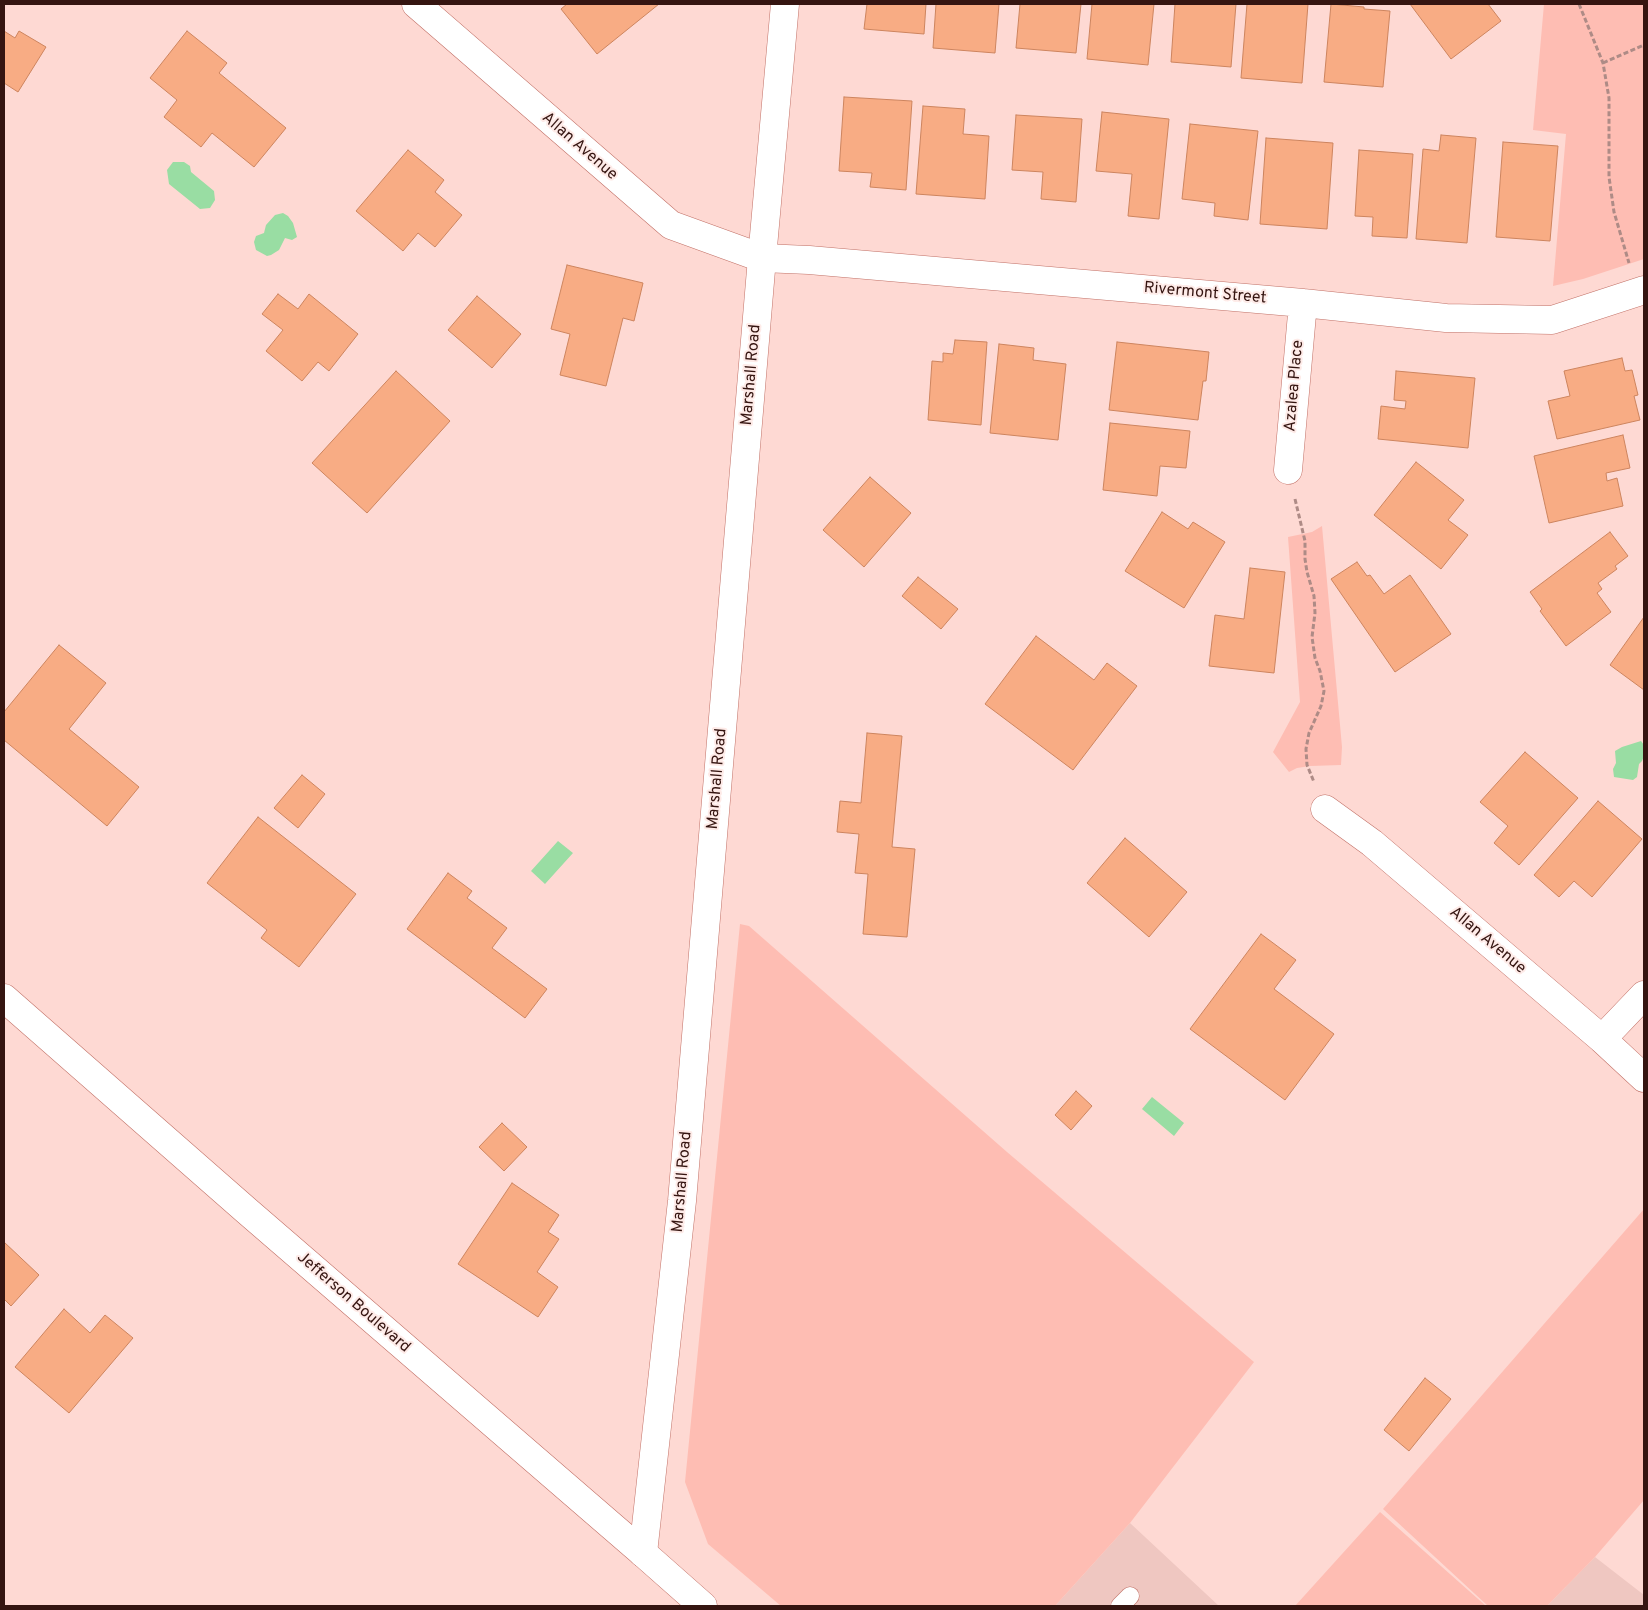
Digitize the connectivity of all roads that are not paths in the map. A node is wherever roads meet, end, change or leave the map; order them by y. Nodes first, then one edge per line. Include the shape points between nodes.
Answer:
1 (416, 4) edge
2 (785, 4) edge
3 (762, 258) junction
4 (1642, 291) edge
5 (1303, 303) junction
6 (1288, 470) road end
7 (1325, 808) road end
8 (1644, 995) edge
9 (4, 998) edge
10 (1602, 1039) junction
11 (1644, 1078) edge
12 (643, 1553) junction
13 (703, 1606) edge

1 - 3 street, Allan Avenue via 671,225
2 - 3 street, Marshall Road
3 - 5 street, Rivermont Street
3 - 12 street, Marshall Road via 682,1201
4 - 5 street, Rivermont Street via 1552,320 1446,318
5 - 6 street, Azalea Place
7 - 10 street, Allan Avenue via 1372,843
8 - 10 street
9 - 12 street, Jefferson Boulevard
10 - 11 street, Allan Avenue
12 - 13 street, Jefferson Boulevard

